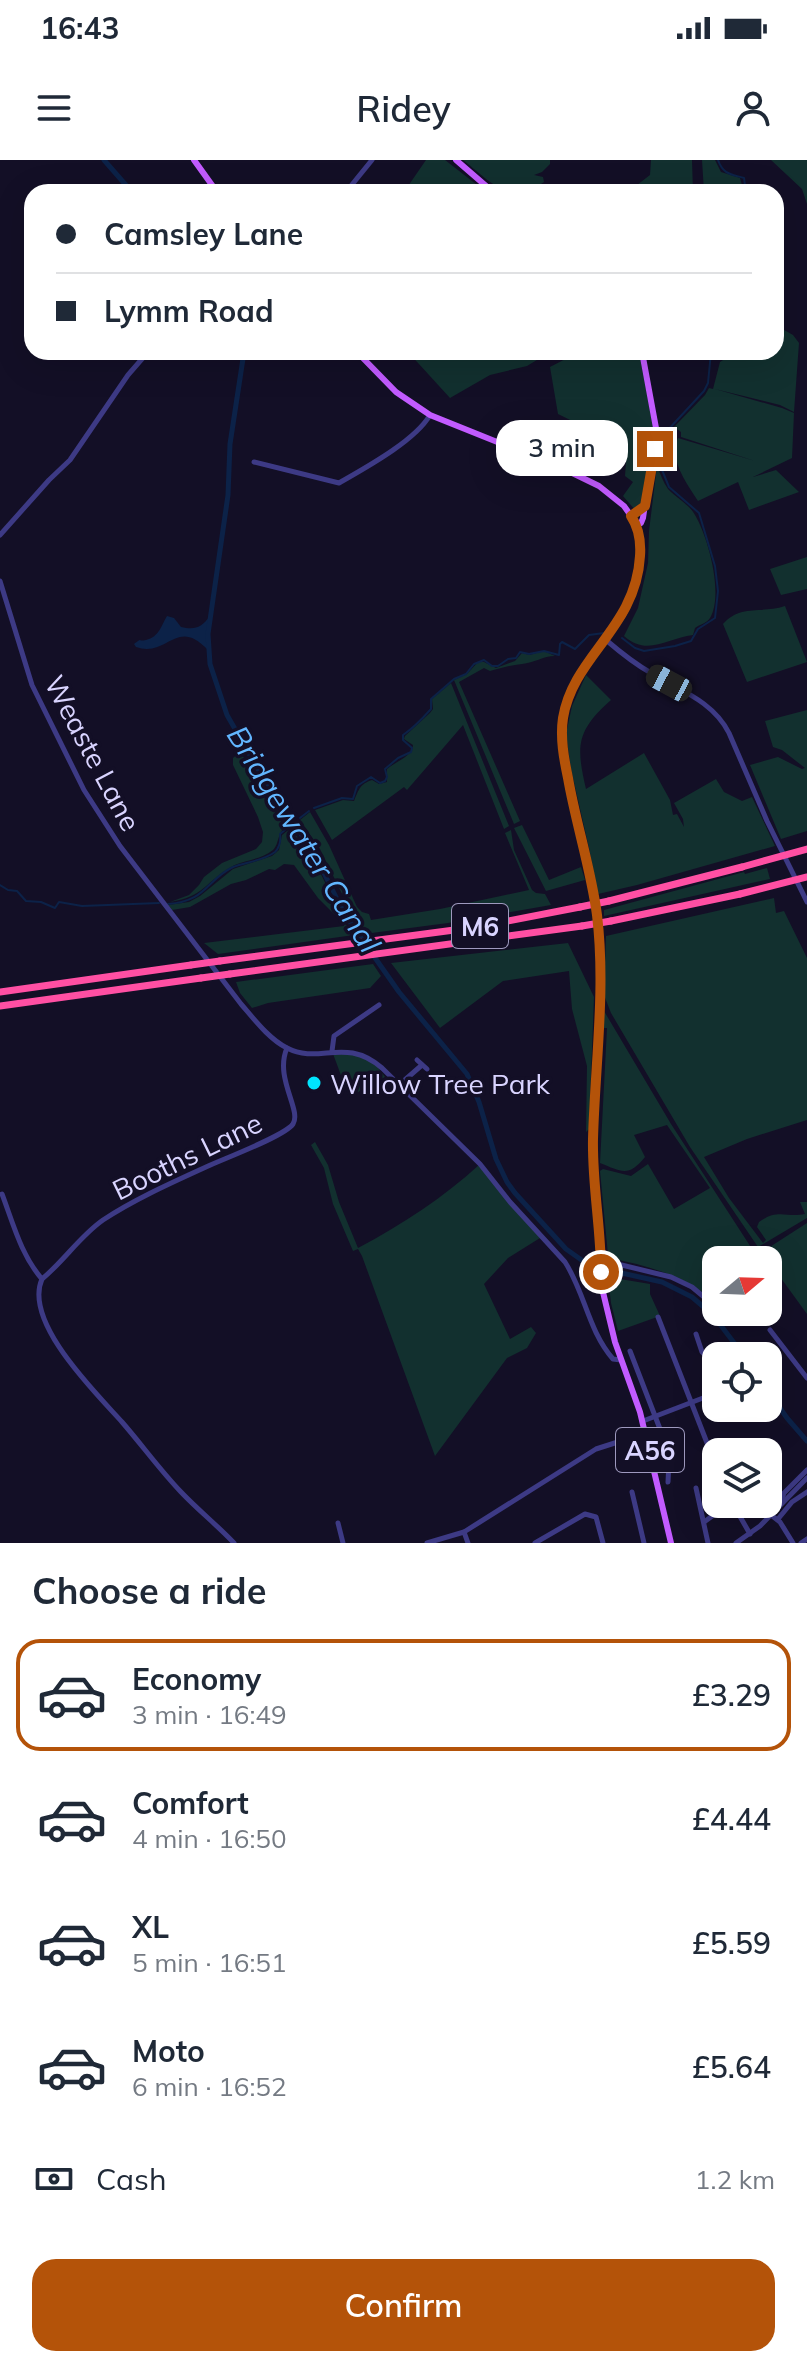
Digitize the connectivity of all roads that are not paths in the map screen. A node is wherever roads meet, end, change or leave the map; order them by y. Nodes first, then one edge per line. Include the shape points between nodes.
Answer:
1 (194, 160) edge
2 (372, 160) edge
3 (456, 160) edge
4 (211, 184) edge
5 (352, 184) edge
6 (484, 184) edge
7 (141, 360) edge
8 (365, 360) edge
9 (643, 360) edge
10 (430, 415) junction
11 (254, 462) dead end
12 (645, 506) junction
13 (631, 516) junction
14 (636, 526) junction
15 (0, 535) edge
16 (0, 581) edge
17 (606, 640) junction
18 (807, 849) edge
19 (807, 877) edge
20 (807, 902) edge
21 (0, 992) edge
22 (379, 1005) dead end
23 (0, 1006) edge
24 (287, 1048) junction
25 (332, 1051) junction
26 (422, 1065) dead end
27 (399, 1085) junction
28 (2, 1194) dead end
29 (601, 1261) junction
30 (42, 1279) junction
31 (702, 1295) edge
32 (658, 1317) dead end
33 (769, 1329) dead end
34 (696, 1334) dead end
35 (630, 1351) dead end
36 (702, 1352) edge
37 (621, 1360) junction
38 (807, 1378) edge
39 (702, 1398) edge
40 (692, 1402) junction
41 (656, 1416) junction
42 (643, 1421) junction
43 (646, 1433) junction
44 (705, 1438) edge
45 (807, 1470) edge
46 (807, 1478) edge
47 (668, 1482) dead end
48 (696, 1488) dead end
49 (632, 1492) dead end
50 (807, 1492) edge
51 (782, 1500) edge
52 (782, 1502) edge
53 (708, 1518) edge
54 (741, 1518) edge
55 (768, 1518) edge
56 (778, 1519) joint
57 (704, 1522) junction
58 (338, 1523) dead end
59 (464, 1532) junction
60 (750, 1534) junction
61 (807, 1539) edge
62 (234, 1543) edge
63 (343, 1543) edge
64 (427, 1543) edge
65 (468, 1543) edge
66 (535, 1543) edge
67 (603, 1543) edge
68 (644, 1543) edge
69 (671, 1543) edge
70 (708, 1543) edge
71 (736, 1543) edge
72 (793, 1543) edge
73 (801, 1543) edge

1 - 4 main road
2 - 5 street
3 - 6 main road
7 - 15 street via 70,460
8 - 10 main road, A56 via 396,392
9 - 12 main road via 656,428
10 - 11 street via 421,429 339,483
10 - 13 main road, A56 via 582,476 610,493
12 - 13 main road
12 - 14 main road via 643,521
13 - 14 main road, A56
14 - 17 main road, A56 via 640,549 634,591
16 - 24 street, Weaste Lane via 32,685 84,790 120,846 241,1004
17 - 20 street via 719,717
17 - 29 main road, A56 via 584,668 563,719 563,751 597,913 593,1165
18 - 21 highway, M6, bridge via 609,901 477,927
19 - 23 highway, M6, bridge via 582,926
22 - 25 street via 334,1036
24 - 25 street via 315,1055
24 - 30 street, Booths Lane via 282,1066 295,1111 292,1126 102,1221
25 - 27 street via 373,1061
26 - 27 street
27 - 37 street via 480,1164 565,1262 601,1344 613,1359
28 - 30 street via 20,1243
29 - 31 street via 671,1277
29 - 37 main road, A56 via 607,1313
30 - 62 street via 39,1302 79,1377
32 - 40 street
33 - 38 street
34 - 36 street
35 - 41 street
37 - 42 main road, A56
39 - 40 street
40 - 41 street
40 - 44 street
41 - 42 street
41 - 47 street via 668,1453
42 - 43 main road, A56
43 - 59 street via 596,1449
43 - 69 main road, A56
45 - 51 street
46 - 52 street
48 - 57 street
49 - 68 street
50 - 56 street
53 - 57 street
54 - 60 street
55 - 60 street
56 - 72 street
57 - 70 street
58 - 63 street
59 - 64 street
59 - 65 street
60 - 71 street
61 - 73 street
66 - 67 street via 585,1514 596,1517

